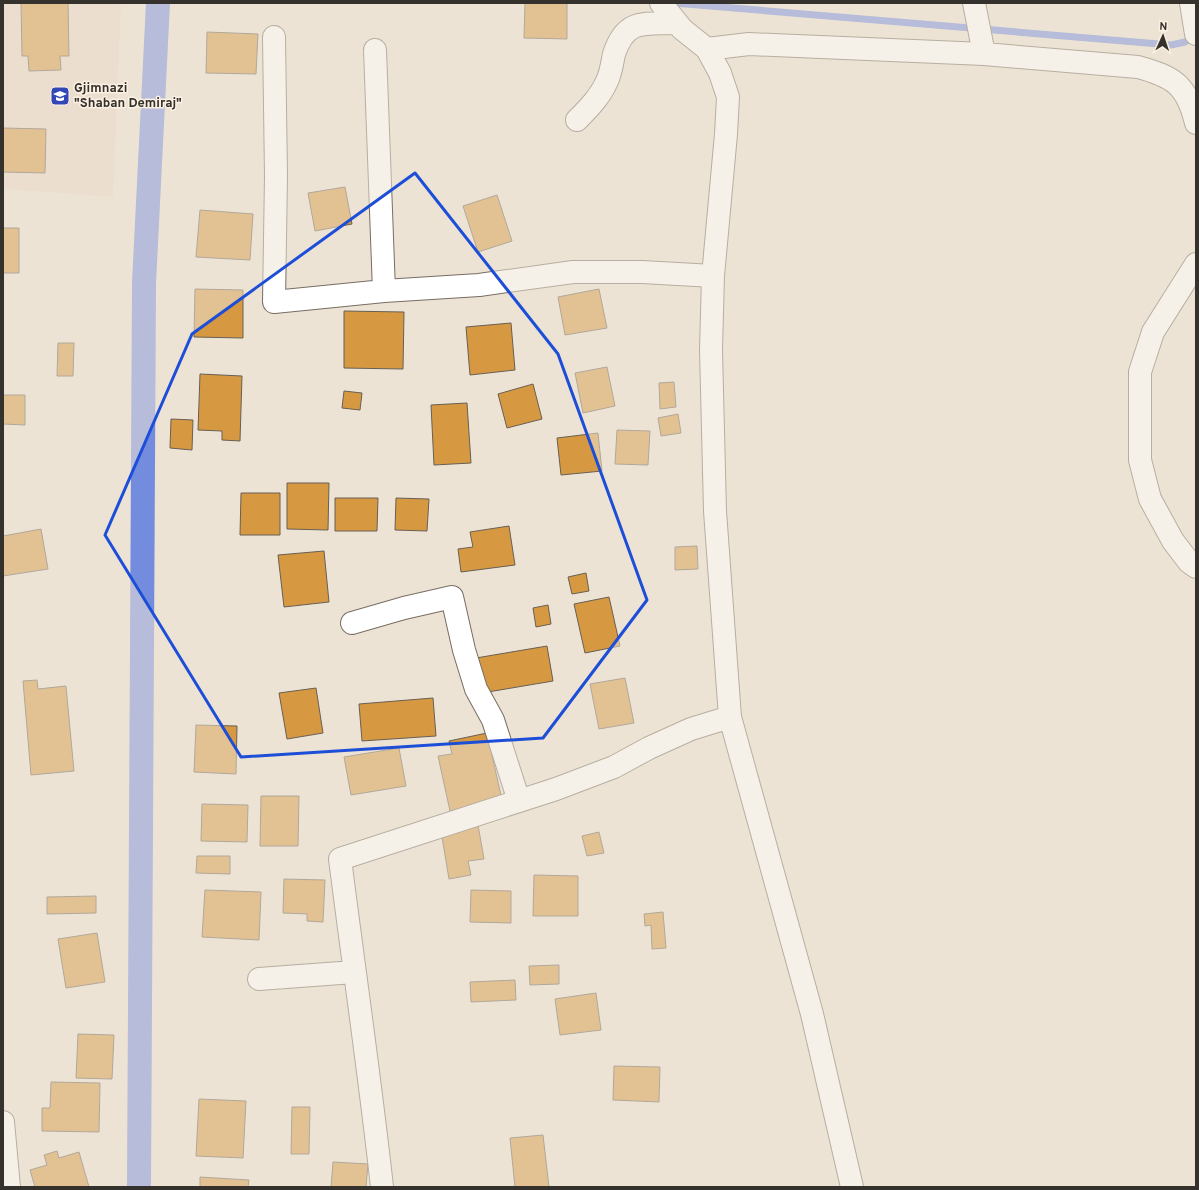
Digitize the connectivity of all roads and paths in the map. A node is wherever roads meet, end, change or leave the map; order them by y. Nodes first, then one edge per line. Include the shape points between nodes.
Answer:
1 (1191, 4) edge
2 (974, 7) edge
3 (669, 13) edge
4 (1196, 34) edge
5 (274, 37) dead end
6 (982, 44) junction
7 (707, 49) junction
8 (375, 50) dead end
9 (1195, 109) edge
10 (577, 120) dead end
11 (1196, 264) edge
12 (713, 276) junction
13 (384, 291) junction
14 (1196, 567) edge
15 (352, 623) dead end
16 (730, 717) junction
17 (519, 801) junction
18 (354, 972) junction
19 (259, 979) dead end
20 (3, 1122) edge
21 (9, 1187) edge
22 (382, 1187) edge
23 (852, 1187) edge

1 - 4 street
2 - 6 street
3 - 7 street
3 - 10 street via 628,30 619,41 607,81 594,102
5 - 13 street via 274,302
6 - 7 street via 749,44
6 - 9 street via 1138,67 1159,73 1174,81
7 - 12 street via 720,73 728,97
8 - 13 street
11 - 14 street via 1153,332 1140,372 1140,460 1150,499 1173,541
12 - 13 street via 573,272 479,285
12 - 16 street via 711,350 715,511
15 - 17 street via 452,597 476,689 493,720
16 - 17 street via 691,729 614,767
16 - 23 street via 812,1014
17 - 18 street via 340,860
18 - 19 street
18 - 22 street via 371,1087
20 - 21 street

